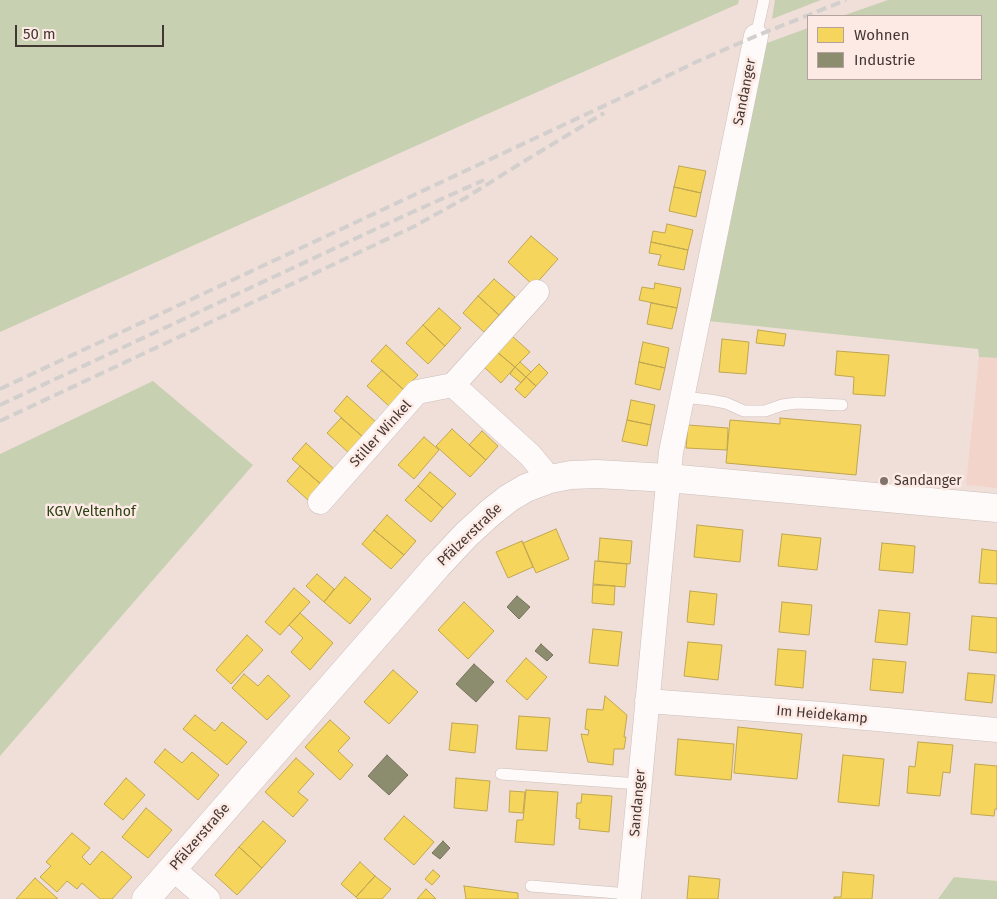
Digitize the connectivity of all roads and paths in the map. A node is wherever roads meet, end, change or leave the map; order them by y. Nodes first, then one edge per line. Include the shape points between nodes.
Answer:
1 (764, 0) edge
2 (756, 36) joint
3 (537, 292) dead end
4 (453, 385) junction
5 (682, 397) junction
6 (842, 405) dead end
7 (668, 478) junction
8 (550, 479) junction
9 (320, 502) dead end
10 (997, 508) edge
11 (647, 701) junction
12 (997, 730) edge
13 (501, 774) dead end
14 (639, 784) junction
15 (172, 868) junction
16 (531, 886) dead end
17 (629, 895) joint
18 (146, 899) edge
19 (208, 899) edge

1 - 2 lane, Sandanger
2 - 5 street, Sandanger
3 - 4 street
4 - 8 street via 530,455
4 - 9 street, Stiller Winkel via 417,392
5 - 6 lane via 726,403 744,411 765,411 796,404
5 - 7 street, Sandanger
7 - 8 street, Pfälzerstraße via 597,474
7 - 10 street, Pfälzerstraße
7 - 11 street, Sandanger
8 - 15 street, Pfälzerstraße via 509,498 466,535
11 - 12 street, Im Heidekamp
11 - 14 street, Sandanger
13 - 14 lane
14 - 17 street, Sandanger
15 - 18 street, Pfälzerstraße
15 - 19 street
16 - 17 lane

